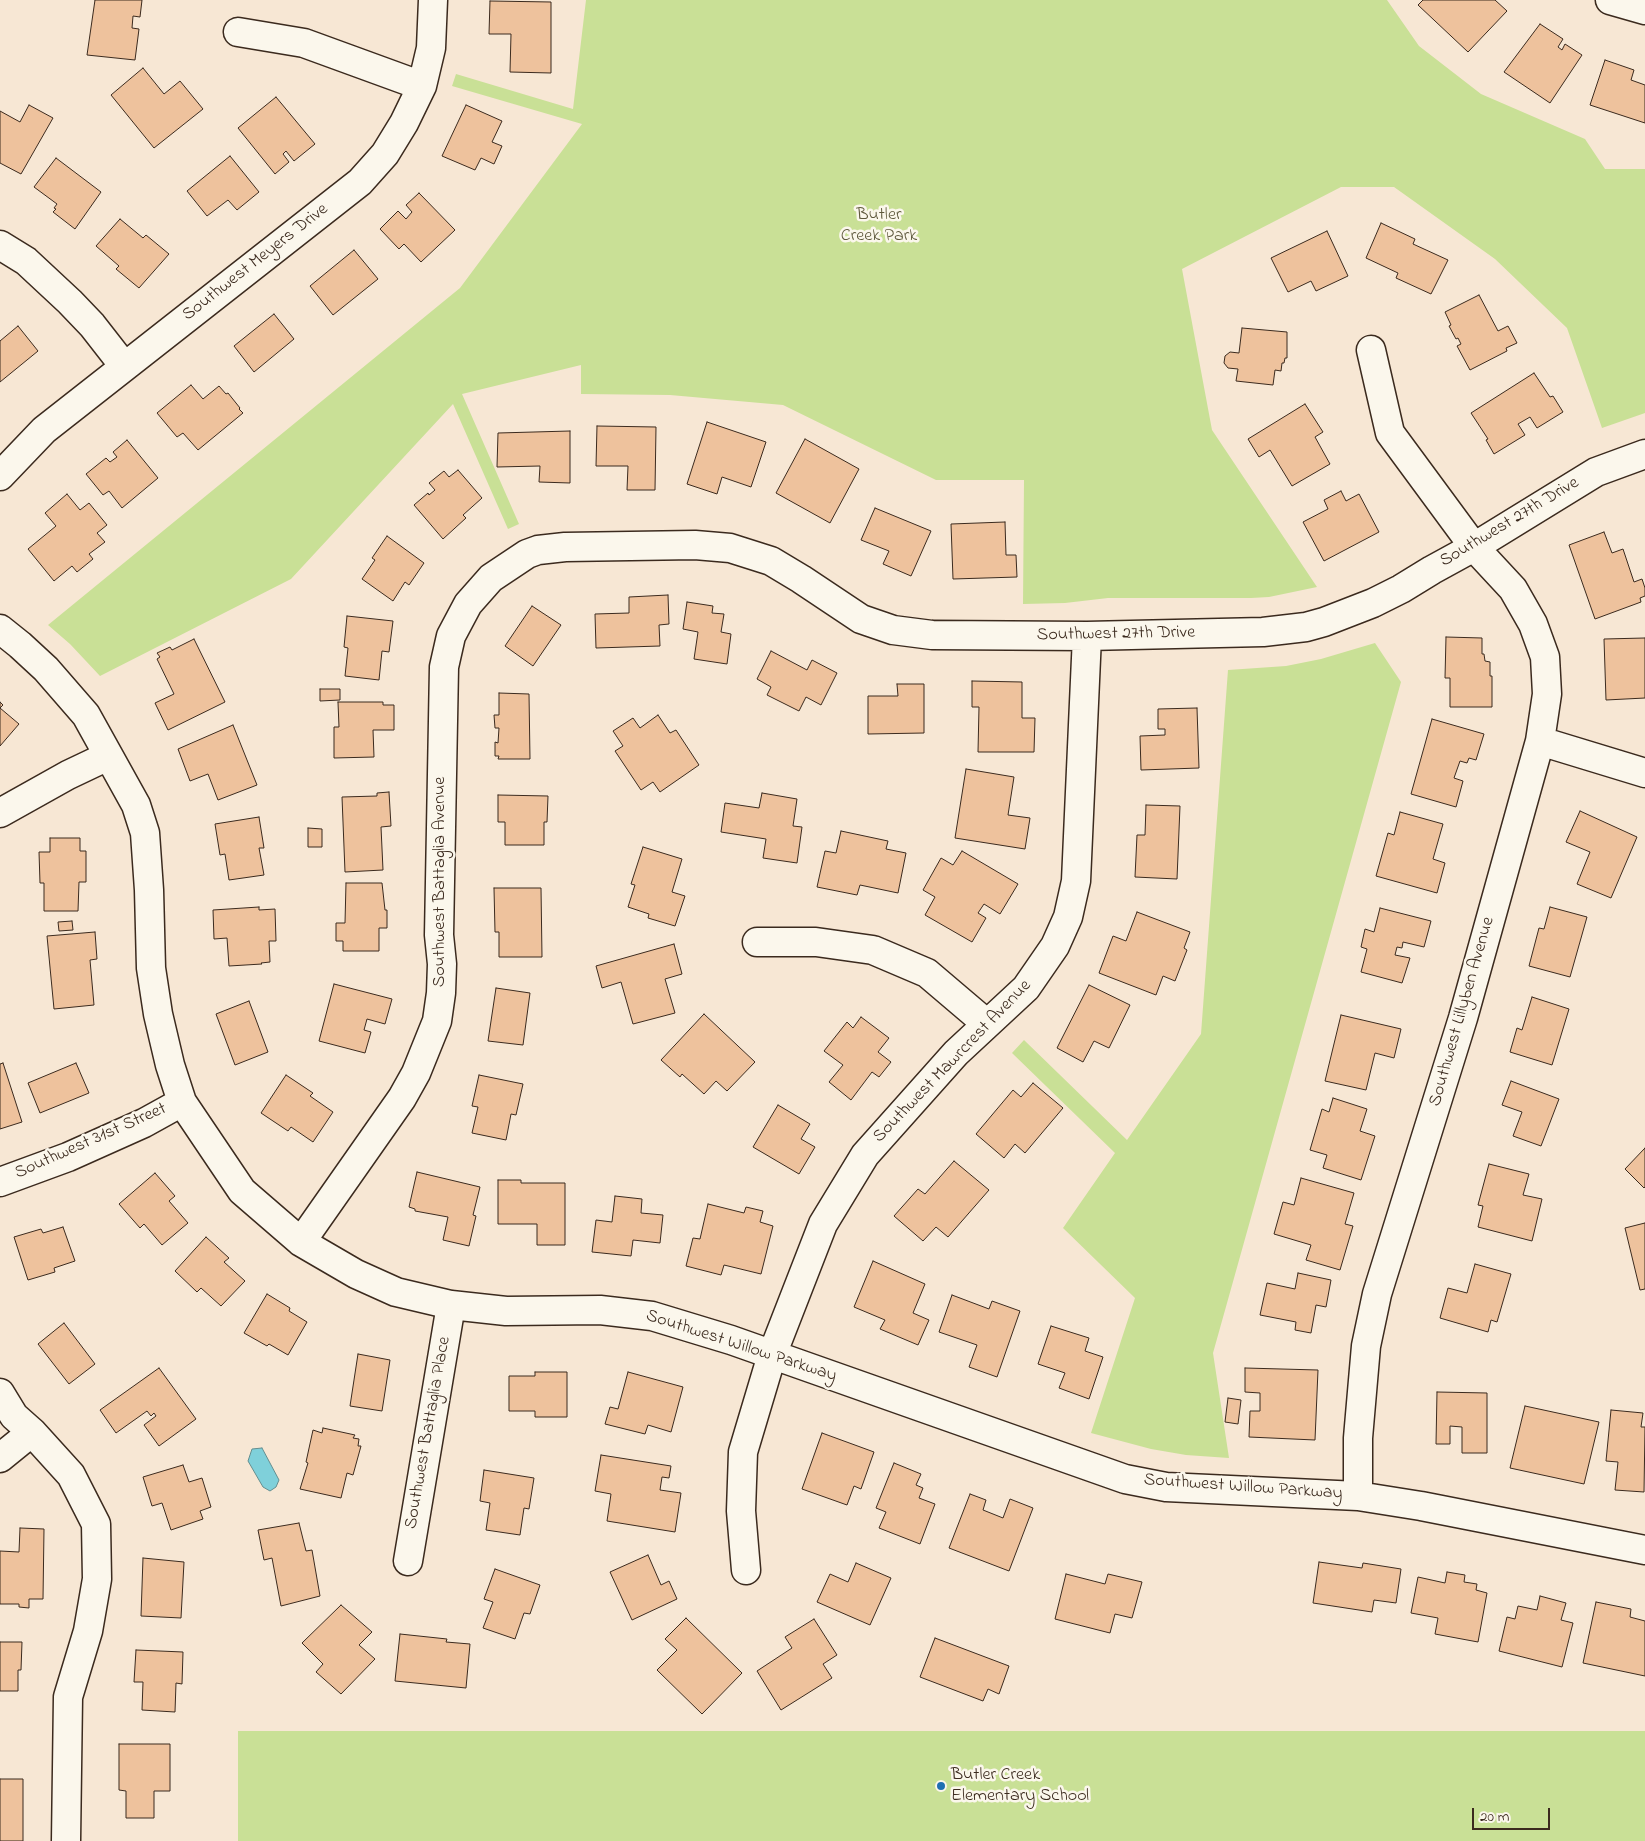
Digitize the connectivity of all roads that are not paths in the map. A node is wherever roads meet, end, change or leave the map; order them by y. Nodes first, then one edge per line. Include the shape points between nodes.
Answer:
1 (433, 0) edge
2 (1610, 0) edge
3 (1645, 10) edge
4 (238, 32) dead end
5 (422, 86) junction
6 (0, 245) edge
7 (1371, 350) dead end
8 (124, 366) junction
9 (1645, 454) edge
10 (0, 476) edge
11 (565, 547) joint
12 (1474, 547) junction
13 (0, 630) edge
14 (1087, 636) junction
15 (1540, 741) junction
16 (108, 756) junction
17 (1645, 773) edge
18 (0, 813) edge
19 (756, 942) dead end
20 (987, 1024) junction
21 (182, 1102) junction
22 (0, 1182) edge
23 (301, 1242) junction
24 (451, 1305) junction
25 (772, 1355) junction
26 (0, 1393) edge
27 (32, 1432) junction
28 (0, 1458) edge
29 (1358, 1496) junction
30 (1645, 1550) edge
31 (408, 1561) dead end
32 (746, 1570) dead end
33 (66, 1841) edge

1 - 5 street, Southwest Meyers Drive via 431,48
2 - 3 street
4 - 5 street via 304,42
5 - 8 street, Southwest Meyers Drive via 390,146 360,182
6 - 8 street via 26,261 70,302 92,324
7 - 12 street, Southwest Lillyben Avenue via 1390,433
8 - 10 street, Southwest Meyers Drive via 44,430
9 - 12 street, Southwest 27th Drive via 1596,472
11 - 14 street, Southwest 27th Drive via 695,545 730,548 771,561 861,619 892,630 932,635
11 - 23 street, Southwest Battaglia Avenue via 527,554 491,578 468,604 451,636 444,667 438,935 442,964 437,1021 402,1098
12 - 14 street, Southwest 27th Drive via 1373,603 1306,627 1231,634
12 - 15 street, Southwest Lillyben Avenue via 1513,589 1534,624 1545,657 1547,694
13 - 16 street, Southwest Willow Parkway via 20,645 66,691 86,716
14 - 20 street, Southwest Mawrcrest Avenue via 1076,881 1068,917 1055,946 1026,988
15 - 17 street
15 - 29 street, Southwest Lillyben Avenue via 1463,1018 1377,1294 1366,1346 1358,1438
16 - 18 street
16 - 21 street, Southwest Willow Parkway via 136,805 145,833 151,968 162,1031
19 - 20 street via 816,942 873,950 927,973
20 - 25 street, Southwest Mawrcrest Avenue via 956,1053 865,1155 823,1224
21 - 22 street, Southwest 31st Street via 93,1146
21 - 23 street, Southwest Willow Parkway via 242,1191
23 - 24 street, Southwest Willow Parkway via 356,1274 396,1292
24 - 25 street, Southwest Willow Parkway via 506,1311 600,1310 652,1316
24 - 31 street, Southwest Battaglia Place
25 - 29 street, Southwest Willow Parkway via 1125,1479 1166,1486
25 - 32 street, Southwest Mawrcrest Avenue via 743,1452 741,1511
26 - 27 street via 14,1416
27 - 28 street
27 - 33 street via 71,1475 96,1524 96,1579 88,1631 68,1697
29 - 30 street, Southwest Willow Parkway

